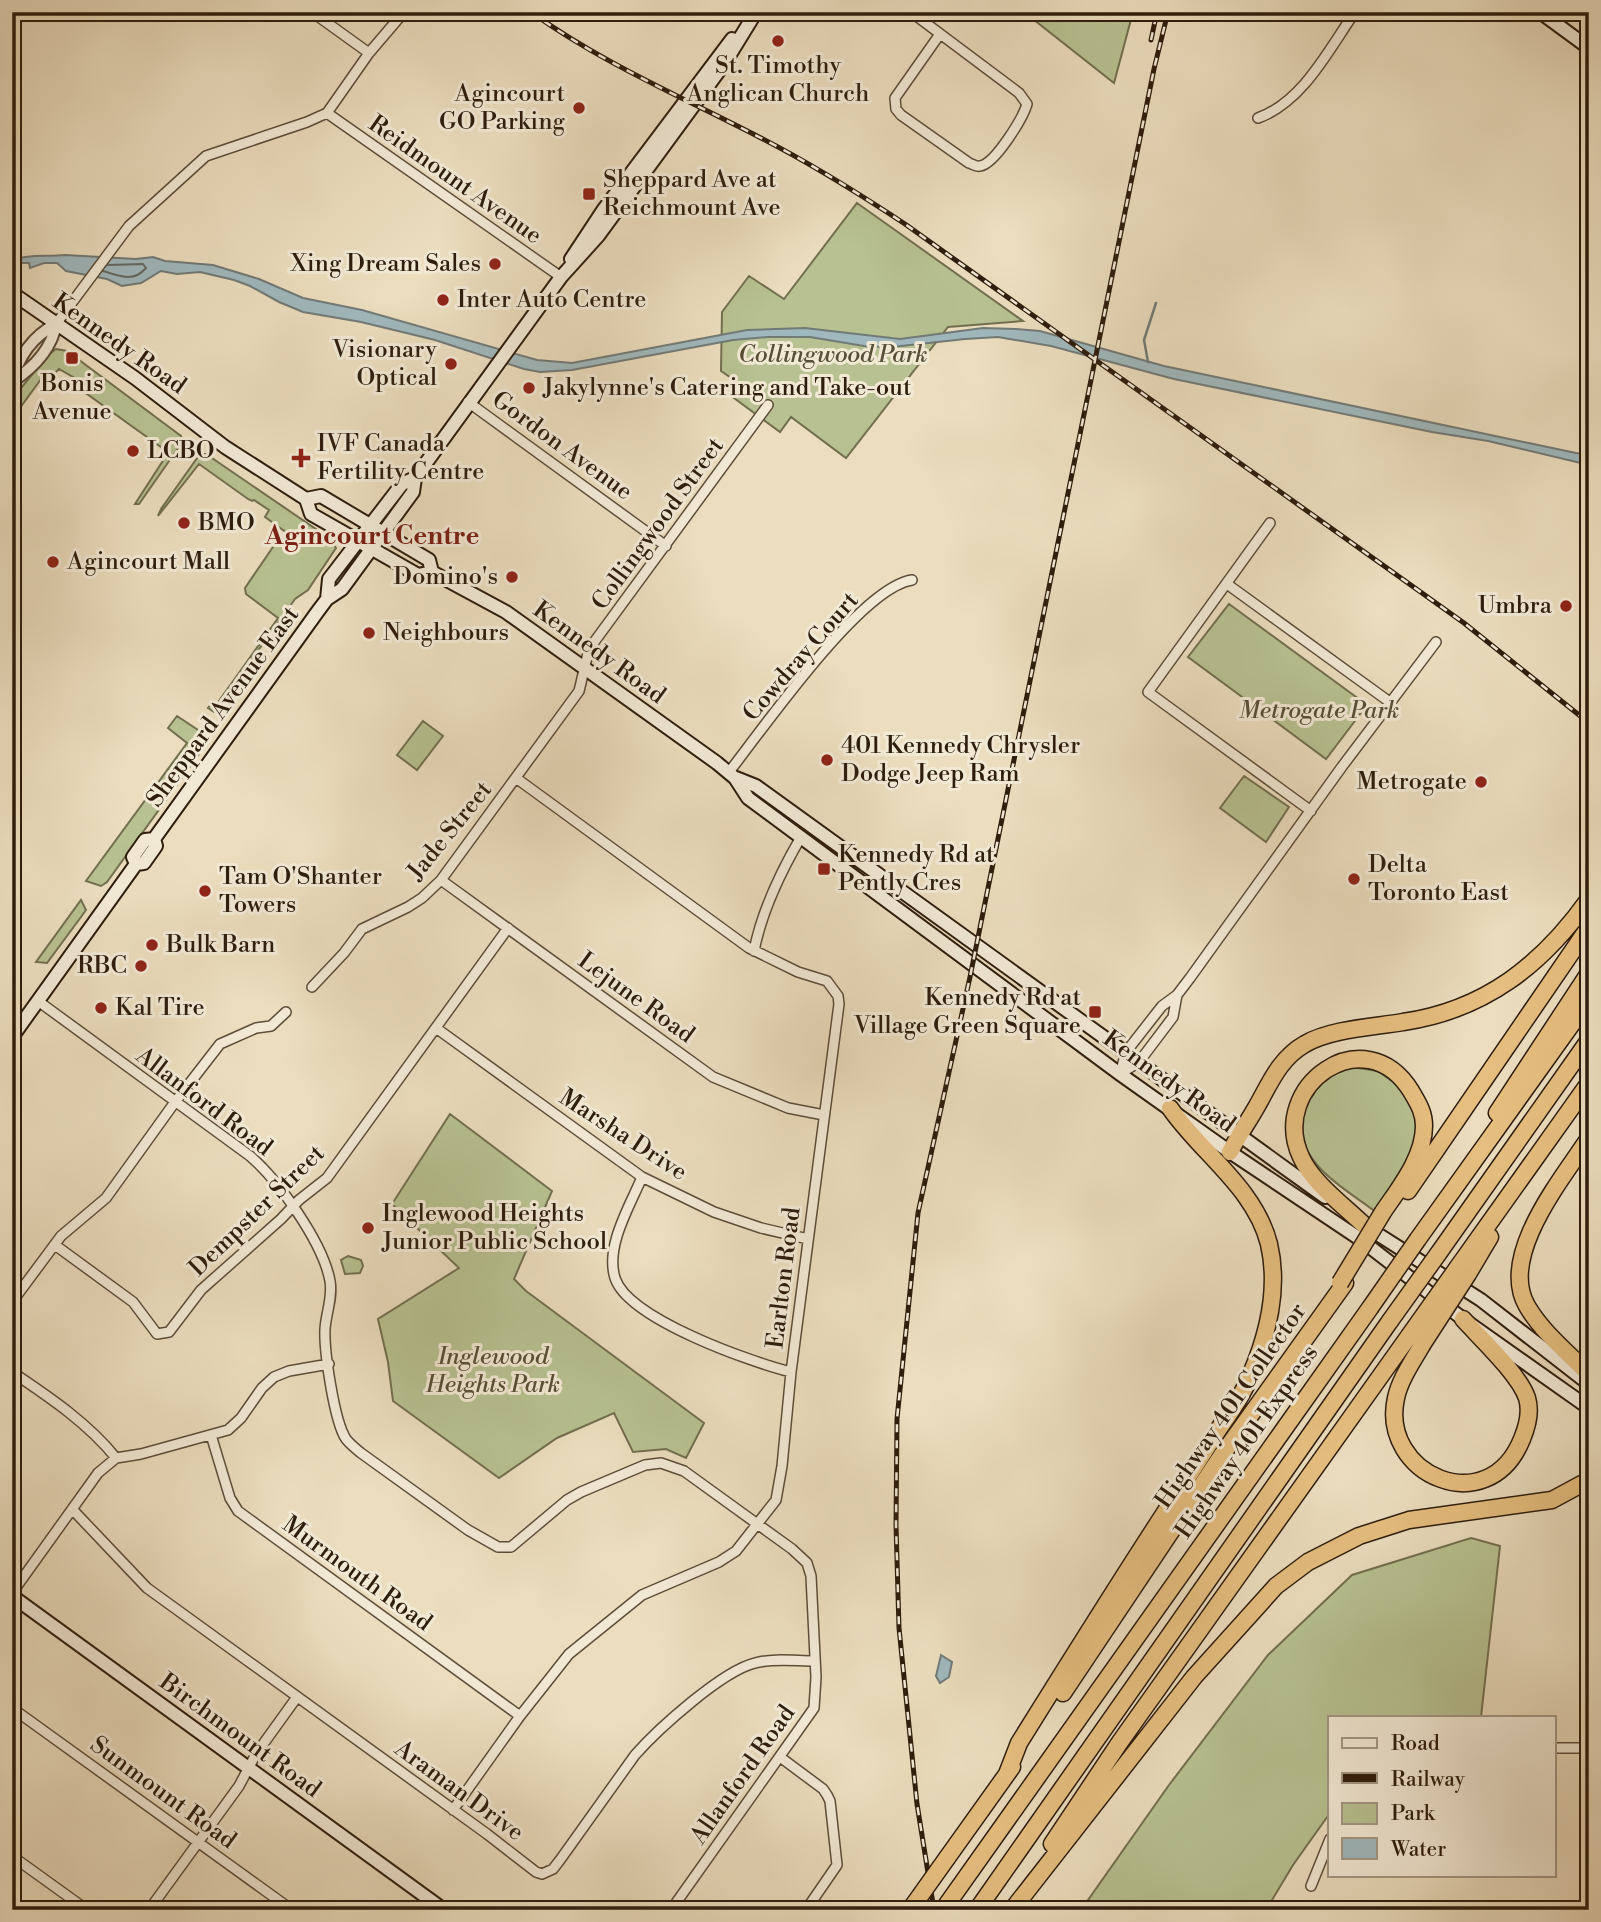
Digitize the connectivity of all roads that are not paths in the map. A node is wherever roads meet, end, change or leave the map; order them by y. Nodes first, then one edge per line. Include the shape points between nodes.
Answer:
1 (312, 12) edge
2 (404, 12) edge
3 (755, 12) edge
4 (911, 12) edge
5 (1355, 12) edge
6 (1540, 12) edge
7 (940, 34) junction
8 (1589, 48) edge
9 (369, 53) junction
10 (327, 113) junction
11 (1258, 118) dead end
12 (561, 278) junction
13 (12, 293) edge
14 (56, 324) junction
15 (12, 382) edge
16 (468, 402) junction
17 (768, 405) dead end
18 (415, 478) junction
19 (306, 499) junction
20 (1270, 523) dead end
21 (370, 524) junction
22 (384, 532) junction
23 (358, 540) junction
24 (666, 546) junction
25 (372, 548) junction
26 (432, 572) junction
27 (912, 580) dead end
28 (1227, 584) junction
29 (327, 599) junction
30 (1436, 642) dead end
31 (585, 668) junction
32 (1391, 703) junction
33 (732, 775) junction
34 (516, 778) junction
35 (1311, 811) junction
36 (801, 837) junction
37 (441, 880) junction
38 (1589, 900) edge
39 (1589, 927) edge
40 (508, 928) junction
41 (754, 951) junction
42 (1589, 972) edge
43 (312, 988) dead end
44 (1177, 995) junction
45 (1589, 1000) edge
46 (38, 1001) junction
47 (286, 1012) dead end
48 (436, 1028) junction
49 (12, 1037) edge
50 (1589, 1040) edge
51 (1126, 1052) junction
52 (1139, 1062) junction
53 (1120, 1073) junction
54 (1589, 1083) edge
55 (175, 1102) junction
56 (1170, 1108) junction
57 (824, 1115) junction
58 (1238, 1134) junction
59 (1589, 1138) edge
60 (1230, 1152) junction
61 (642, 1177) junction
62 (292, 1208) junction
63 (1387, 1215) junction
64 (1432, 1219) junction
65 (1366, 1227) junction
66 (808, 1239) junction
67 (55, 1245) junction
68 (12, 1302) edge
69 (1463, 1319) junction
70 (1415, 1341) junction
71 (329, 1364) junction
72 (12, 1372) edge
73 (791, 1372) junction
74 (1589, 1374) edge
75 (1589, 1384) edge
76 (1589, 1408) edge
77 (211, 1435) junction
78 (116, 1458) junction
79 (1589, 1480) edge
80 (72, 1509) junction
81 (757, 1524) junction
82 (12, 1595) edge
83 (814, 1661) junction
84 (296, 1697) junction
85 (12, 1708) edge
86 (520, 1716) junction
87 (1556, 1748) edge
88 (1589, 1748) edge
89 (780, 1757) junction
90 (249, 1768) junction
91 (1007, 1774) junction
92 (453, 1810) junction
93 (198, 1842) junction
94 (1328, 1844) edge
95 (12, 1856) edge
96 (1311, 1886) dead end
97 (87, 1910) edge
98 (149, 1910) edge
99 (292, 1910) edge
100 (444, 1910) edge
101 (671, 1910) edge
102 (806, 1910) edge
103 (910, 1910) edge
104 (943, 1910) edge
105 (978, 1910) edge
106 (1010, 1910) edge

1 - 9 street
2 - 9 street
3 - 12 main road, Sheppard Avenue East via 604,209
4 - 7 street
5 - 11 street via 1296,95
6 - 8 main road
7 - 7 street via 895,98 897,109 969,163 984,165 1021,120 1027,104 1019,93
9 - 10 street
10 - 12 street, Reidmount Avenue
10 - 14 street via 206,156 129,226
12 - 16 main road, Sheppard Avenue East
13 - 14 main road, Kennedy Road
14 - 15 street via 41,332 17,363
14 - 19 main road, Kennedy Road via 225,447
16 - 18 main road, Sheppard Avenue East
16 - 24 street, Gordon Avenue
17 - 24 street, Collingwood Street
18 - 21 main road, Sheppard Avenue East via 402,484
18 - 22 main road, Sheppard Avenue East via 413,492
19 - 21 main road, Kennedy Road via 321,496
19 - 23 main road, Kennedy Road via 311,514
20 - 28 street
21 - 22 main road, Kennedy Road
21 - 23 main road, Sheppard Avenue East
22 - 25 main road, Sheppard Avenue East
22 - 26 main road, Kennedy Road via 429,560
23 - 25 main road, Kennedy Road
23 - 29 main road, Sheppard Avenue East via 329,579
24 - 31 street, Collingwood Street via 589,649
25 - 26 main road, Kennedy Road via 418,575
25 - 29 main road, Sheppard Avenue East via 342,589
26 - 31 main road, Kennedy Road via 506,611
27 - 33 street, Cowdray Court via 873,602 805,673
28 - 32 street
28 - 35 street via 1149,692
29 - 46 main road, Sheppard Avenue East via 154,839 145,840 133,857 136,864
30 - 32 street
31 - 33 main road, Kennedy Road
31 - 34 street, Jade Street via 580,688
32 - 35 street
33 - 36 main road, Kennedy Road via 748,798
33 - 51 main road, Kennedy Road via 756,786
34 - 37 street, Jade Street
34 - 41 street, Earlton Road
35 - 44 street
36 - 41 street via 769,898
36 - 53 main road, Kennedy Road
37 - 40 street, Lejune Road
37 - 43 street, Jade Street via 408,907 362,929
38 - 58 highway via 1530,966 1473,1004 1422,1020 1306,1043 1290,1054 1270,1080
39 - 63 highway, Highway 401 Collector
40 - 48 street, Dempster Street
40 - 57 street, Lejune Road via 713,1077 788,1108
41 - 57 street, Earlton Road via 827,981 838,996
42 - 64 highway
44 - 51 street via 1162,1006
44 - 52 street via 1173,1017
45 - 64 highway, Highway 401 Express
46 - 49 main road, Sheppard Avenue East
46 - 55 street, Allanford Road
47 - 55 street via 271,1026 220,1044
48 - 61 street, Marsha Drive
48 - 62 street, Dempster Street via 327,1178
50 - 105 highway, Highway 401 Express, bridge
51 - 52 main road, Kennedy Road
51 - 53 street
52 - 53 street
52 - 58 main road, Kennedy Road
53 - 56 main road, Kennedy Road
54 - 70 highway, bridge
55 - 62 street, Allanford Road via 253,1158
55 - 67 street via 106,1198
56 - 60 main road, Kennedy Road
56 - 91 highway via 1226,1171 1261,1222 1273,1272 1263,1342 1233,1407 1019,1743
57 - 66 street, Earlton Road
58 - 60 highway
58 - 65 main road, Kennedy Road
59 - 74 highway via 1532,1227 1519,1269 1525,1304
60 - 69 main road, Kennedy Road via 1357,1237
61 - 66 street, Marsha Drive via 714,1212
61 - 73 street via 614,1255 615,1280 626,1295 645,1312 712,1345
62 - 67 street, Dempster Street via 201,1290 174,1327 162,1334 152,1329 133,1302
62 - 71 street, Allanford Road via 316,1243 330,1280 325,1329
63 - 65 highway via 1419,1150 1422,1109 1393,1070 1363,1058 1342,1061 1325,1070 1304,1093 1295,1133 1305,1165
63 - 91 highway, Highway 401 Collector, bridge
64 - 104 highway, Highway 401 Express, bridge
65 - 75 main road, Kennedy Road via 1480,1300
66 - 73 street, Earlton Road
67 - 68 street
69 - 70 highway via 1527,1398 1526,1430 1517,1452 1498,1474 1478,1482 1447,1482 1425,1471 1404,1450 1395,1426 1396,1398
69 - 76 main road, Kennedy Road
70 - 106 highway via 1120,1742
71 - 77 street via 274,1377 228,1430
71 - 81 street, Allanford Road via 346,1440 452,1519 498,1547 511,1547 575,1494 654,1463 684,1471
72 - 78 street via 67,1411
73 - 81 street, Earlton Road via 778,1492
77 - 78 street
77 - 86 street, Murmouth Road via 238,1511
78 - 80 street
79 - 106 highway via 1552,1500 1409,1520 1359,1536 1308,1562 1276,1586 1194,1676
80 - 82 street
80 - 84 street, Araman Drive via 147,1588
81 - 83 street, Allanford Road via 800,1556 810,1570
81 - 86 street, Earlton Road via 729,1556 642,1595 619,1612 569,1654
82 - 90 main road, Birchmount Road
83 - 89 street, Allanford Road via 814,1708
83 - 92 street, Araman Drive via 757,1662 717,1683 641,1748 548,1873 536,1872
84 - 90 street
84 - 92 street, Araman Drive
85 - 93 street, Sunmount Road
86 - 92 street, Earlton Road
87 - 88 street
89 - 101 street, Allanford Road
89 - 102 street via 823,1789 830,1801 837,1865
90 - 93 street
90 - 100 main road, Birchmount Road
91 - 103 highway, Highway 401 Collector, bridge
93 - 98 street
93 - 99 street, Sunmount Road
94 - 96 street
95 - 97 street

